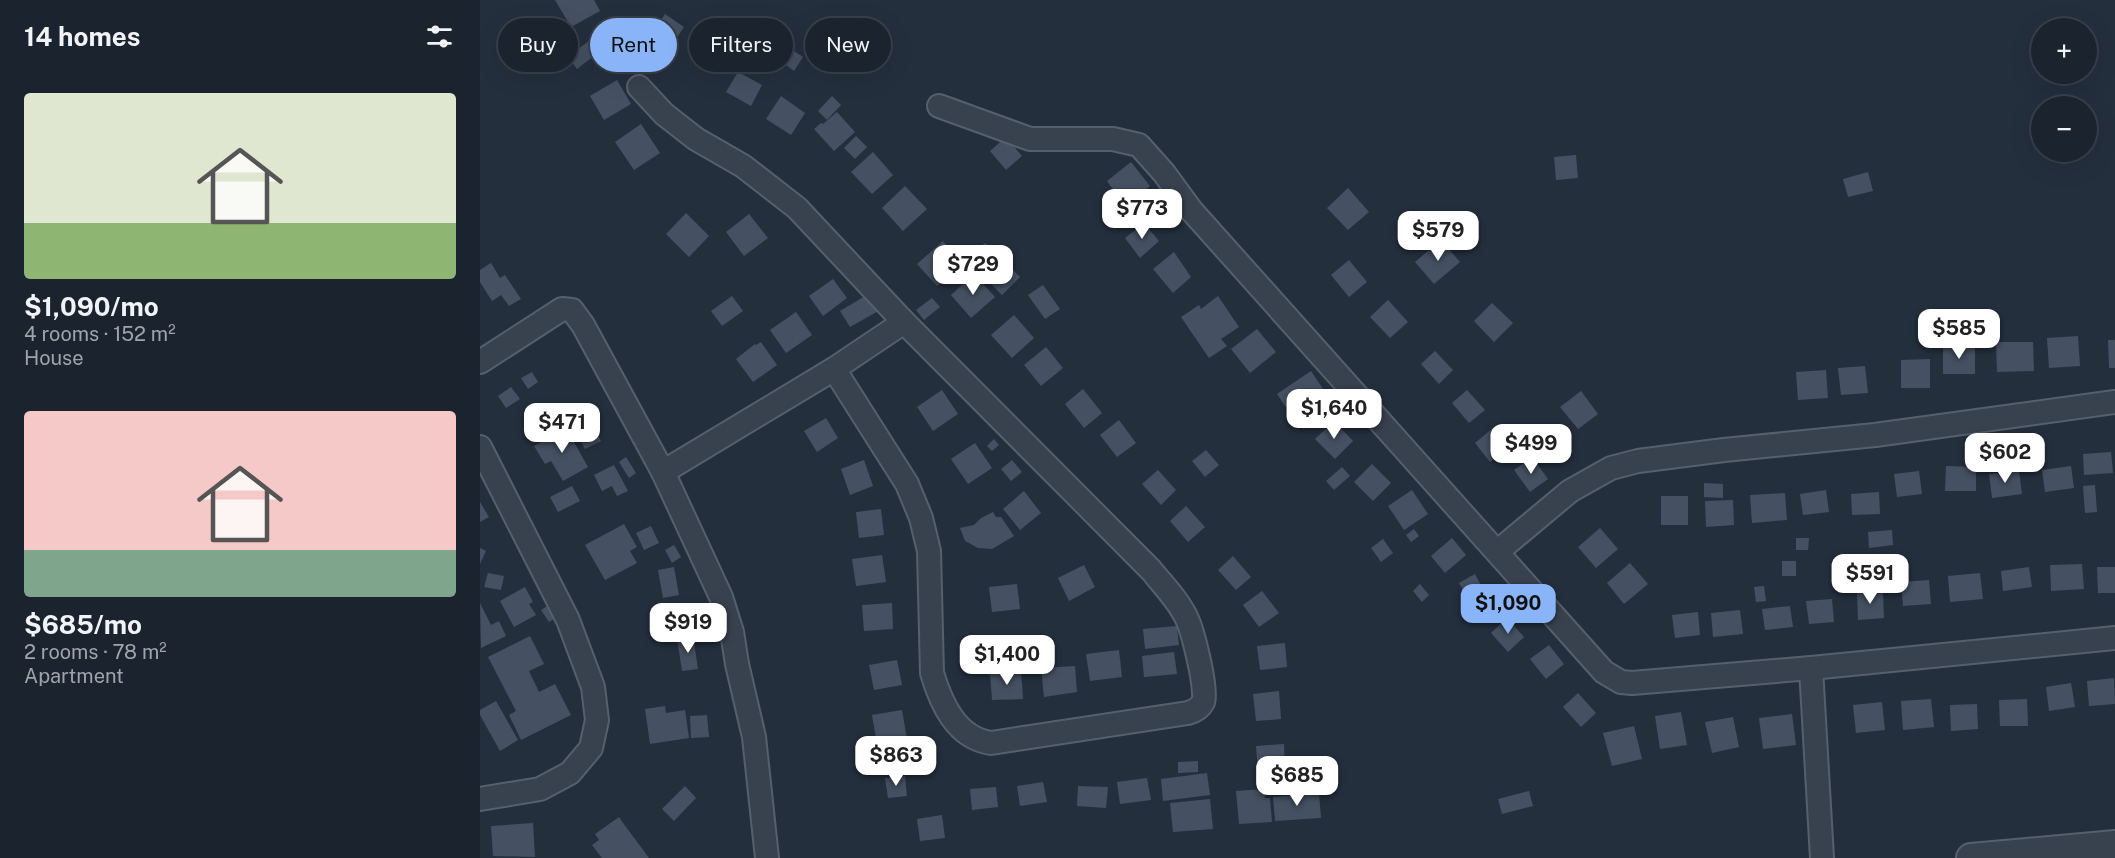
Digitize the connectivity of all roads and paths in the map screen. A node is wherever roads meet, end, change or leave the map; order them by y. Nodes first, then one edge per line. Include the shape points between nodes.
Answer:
1 (639, 87) dead end
2 (939, 106) dead end
3 (904, 322) junction
4 (480, 362) edge
5 (834, 369) junction
6 (2115, 402) edge
7 (480, 447) edge
8 (663, 472) junction
9 (1497, 552) junction
10 (2115, 638) edge
11 (1811, 668) junction
12 (480, 799) edge
13 (2115, 845) edge
14 (2068, 854) edge
15 (767, 858) edge
16 (1822, 858) edge
17 (1971, 858) edge

1 - 3 street via 688,133 743,166 797,208
2 - 9 street via 1030,139 1113,139 1139,145 1191,210
3 - 5 street
3 - 5 street via 1151,570 1174,598 1194,639 1204,696 1199,708 1188,713 991,743 981,742 963,731 944,705 932,672 929,551 921,518 907,484
4 - 8 street via 558,311 572,310
5 - 8 street
6 - 9 street via 1875,435 1638,461 1611,468 1570,491
7 - 12 street via 568,620 592,687 597,720 591,748 570,773 540,789
8 - 15 street via 721,597 732,632 754,737
9 - 11 street via 1604,672 1621,682
10 - 11 street
11 - 16 street
13 - 14 street
14 - 17 street

